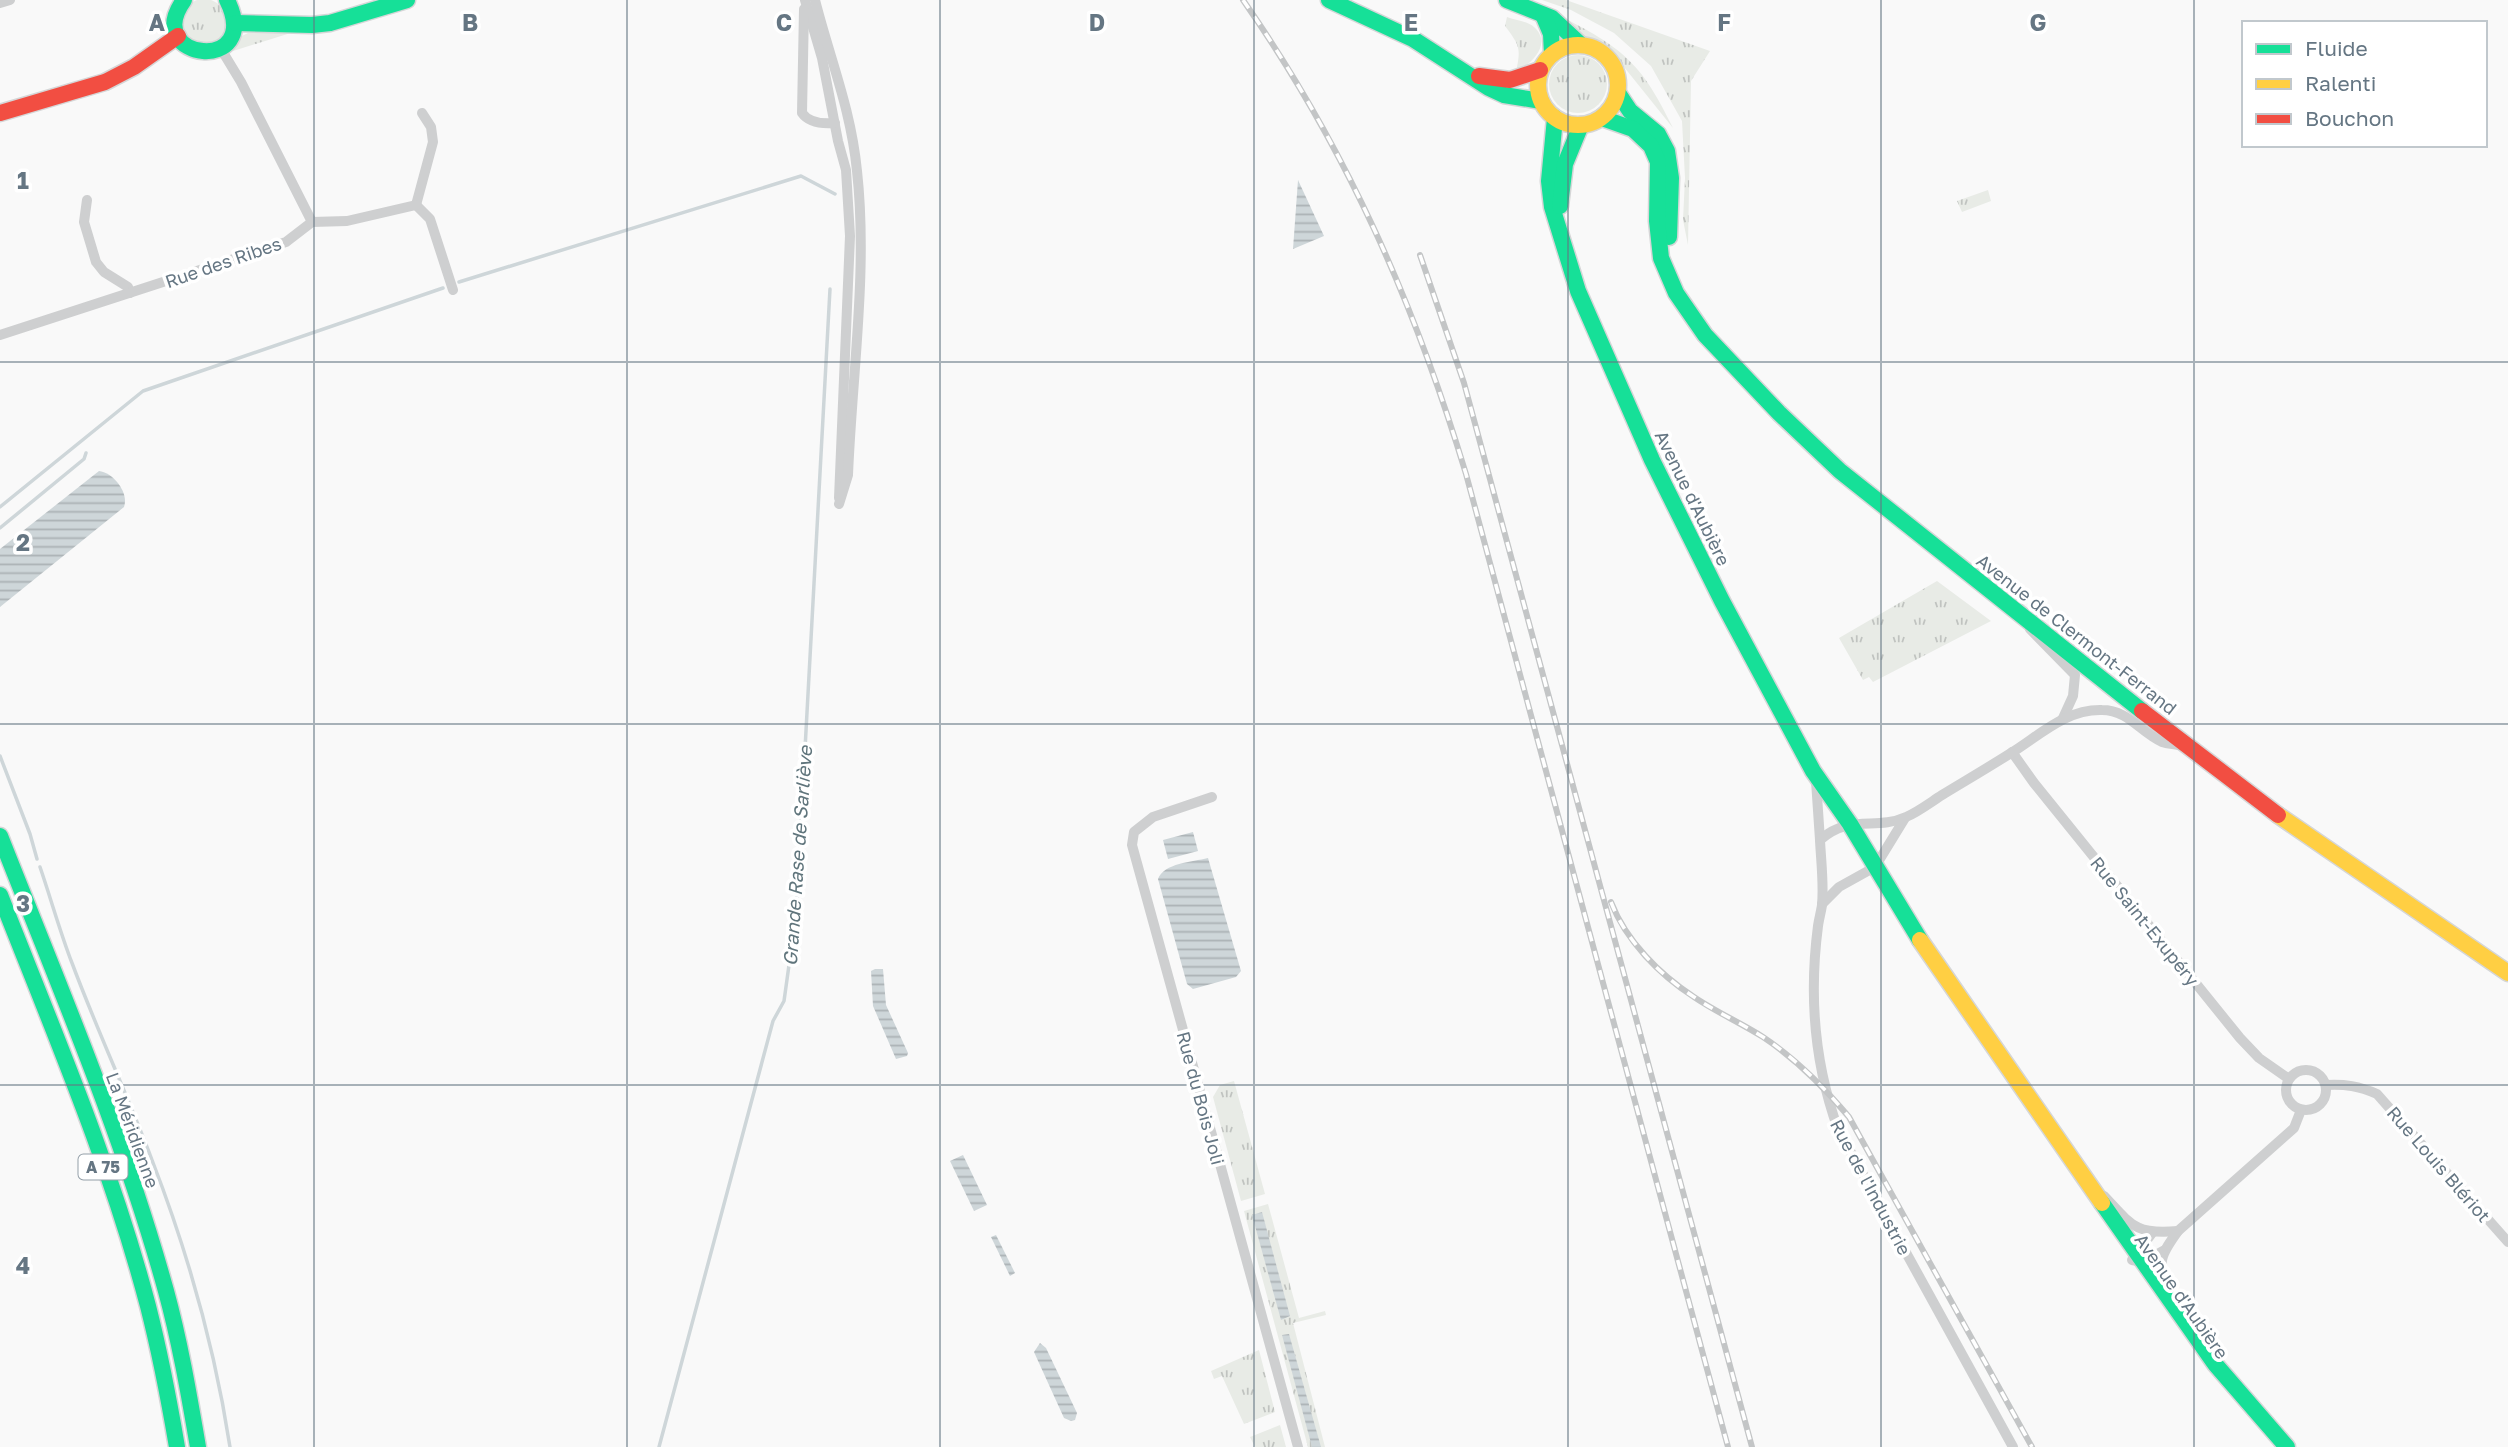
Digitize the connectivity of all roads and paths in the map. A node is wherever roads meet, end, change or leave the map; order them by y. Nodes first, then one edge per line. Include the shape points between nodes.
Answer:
1 (10, 0) edge
2 (227, 0) edge
3 (388, 0) edge
4 (407, 0) edge
5 (1329, 0) edge
6 (1507, 0) edge
7 (809, 1) edge
8 (0, 3) edge
9 (178, 3) edge
10 (1543, 15) junction
11 (236, 23) junction
12 (302, 24) junction
13 (178, 36) junction
14 (1580, 44) junction
15 (221, 48) junction
16 (1552, 54) junction
17 (1540, 70) junction
18 (1471, 74) junction
19 (1618, 93) junction
20 (1541, 101) junction
21 (0, 113) edge
22 (422, 113) dead end
23 (1555, 118) junction
24 (1602, 118) junction
25 (1581, 125) junction
26 (836, 127) junction
27 (87, 200) dead end
28 (416, 205) junction
29 (312, 222) junction
30 (1559, 233) junction
31 (1670, 275) junction
32 (453, 290) dead end
33 (130, 293) junction
34 (0, 335) edge
35 (1992, 592) junction
36 (2063, 718) junction
37 (2188, 747) junction
38 (2012, 752) junction
39 (1815, 776) junction
40 (1212, 797) dead end
41 (1905, 818) junction
42 (1846, 826) junction
43 (0, 836) edge
44 (1820, 840) junction
45 (1872, 869) junction
46 (0, 895) edge
47 (1822, 904) junction
48 (2508, 973) edge
49 (2289, 1079) junction
50 (2326, 1085) junction
51 (2301, 1110) junction
52 (2070, 1158) junction
53 (2178, 1231) junction
54 (2152, 1233) junction
55 (2508, 1242) edge
56 (2165, 1250) junction
57 (2138, 1259) junction
58 (2215, 1364) junction
59 (194, 1416) junction
60 (177, 1447) edge
61 (198, 1447) edge
62 (205, 1447) edge
63 (1298, 1447) edge
64 (2013, 1447) edge
65 (2276, 1447) edge
66 (2287, 1447) edge

1 - 8 street
2 - 11 main road
3 - 12 main road
4 - 12 main road via 330,23
5 - 18 main road via 1396,30
6 - 10 main road
7 - 26 street
7 - 26 street via 803,11 802,113
7 - 26 street via 849,113 860,204 848,475 839,504 850,236 846,170
9 - 13 main road via 174,22
10 - 14 main road
10 - 16 main road via 1551,34
11 - 12 main road
11 - 15 main road
13 - 15 main road via 197,51
13 - 21 main road via 118,76
14 - 16 main road
14 - 19 main road via 1606,55 1615,67
15 - 29 street
16 - 17 main road
17 - 18 main road via 1508,81
17 - 20 main road
18 - 20 main road via 1504,94
19 - 24 main road
19 - 31 main road, Avenue de Clermont-Ferrand via 1630,111 1658,134 1669,156
20 - 23 main road
22 - 28 street via 433,142
23 - 25 main road
23 - 30 main road, Avenue d'Aubière via 1549,181
24 - 25 main road
24 - 31 main road, Avenue de Clermont-Ferrand via 1633,129 1656,155 1659,243
25 - 30 main road, Avenue d'Aubière via 1571,141 1563,172
27 - 33 street via 84,222 96,262
28 - 29 street via 347,221
28 - 32 street via 430,219
29 - 33 street, Rue des Ribes via 286,242
30 - 39 main road, Avenue d'Aubière via 1629,413
31 - 35 main road, Avenue de Clermont-Ferrand via 1676,293 1705,335 1779,414 1840,471
33 - 34 street, Rue des Ribes
35 - 36 street via 2075,674 2073,696
35 - 37 main road, Avenue de Clermont-Ferrand
36 - 37 street via 2093,710 2120,712 2162,742
36 - 38 street
37 - 48 main road, Avenue de Clermont-Ferrand via 2310,839
38 - 41 street
38 - 49 street, Rue Saint-Exupéry via 2239,1038
39 - 42 main road, Avenue d'Aubière
39 - 44 street, Rue de l'Industrie
40 - 63 street, Rue du Bois Joli via 1153,817 1134,832 1132,845
41 - 42 street
41 - 45 street
42 - 44 street via 1831,830
42 - 45 main road, Avenue d'Aubière
43 - 59 main road, La Méridienne / A 75 via 130,1179 168,1299
44 - 47 street, Rue de l'Industrie
45 - 47 street via 1839,887
45 - 52 main road, Avenue d'Aubière
46 - 60 main road, A 75 via 130,1244 160,1353
47 - 64 street, Rue de l'Industrie via 1814,1006 1819,1062 1831,1109
49 - 50 street via 2299,1071 2313,1071
49 - 51 street via 2287,1098
50 - 51 street via 2321,1105
50 - 55 street, Rue Louis Blériot via 2353,1085 2377,1094
51 - 53 street via 2294,1128
52 - 54 street, Avenue d'Aubière via 2127,1220
52 - 57 main road, Avenue d'Aubière
53 - 54 street, Avenue d'Aubière
53 - 56 street, Avenue d'Aubière
54 - 57 street
56 - 57 street
56 - 58 street, Avenue d'Aubière via 2162,1274
57 - 58 main road, Avenue d'Aubière
57 - 65 main road, Avenue d'Aubière via 2208,1368
58 - 66 main road, Avenue d'Aubière
59 - 61 main road, La Méridienne / A 75
59 - 62 main road

